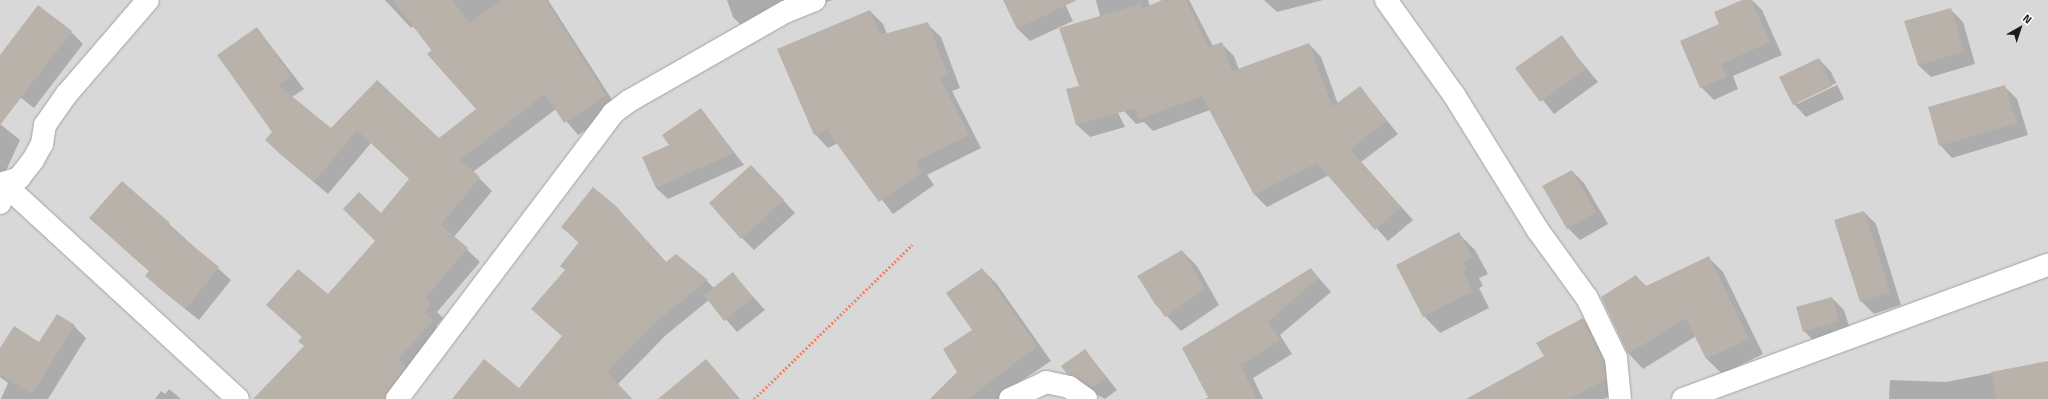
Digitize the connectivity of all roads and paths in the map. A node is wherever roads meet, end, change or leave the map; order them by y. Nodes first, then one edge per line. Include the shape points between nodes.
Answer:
1 (148, 0) edge
2 (815, 0) edge
3 (1386, 0) edge
4 (1, 193) edge
5 (912, 245) dead end
6 (2048, 265) edge
7 (238, 399) edge
8 (397, 399) edge
9 (754, 399) edge
10 (1010, 399) edge
11 (1086, 399) edge
12 (1620, 399) edge
13 (1683, 399) edge

1 - 4 street via 62,102 45,126 42,144 33,160 19,178
2 - 8 street via 785,12 629,101 613,113
3 - 12 street via 1454,95 1537,230 1587,298 1616,358
4 - 7 street
5 - 9 path
6 - 13 street
10 - 11 street via 1046,382 1069,388

